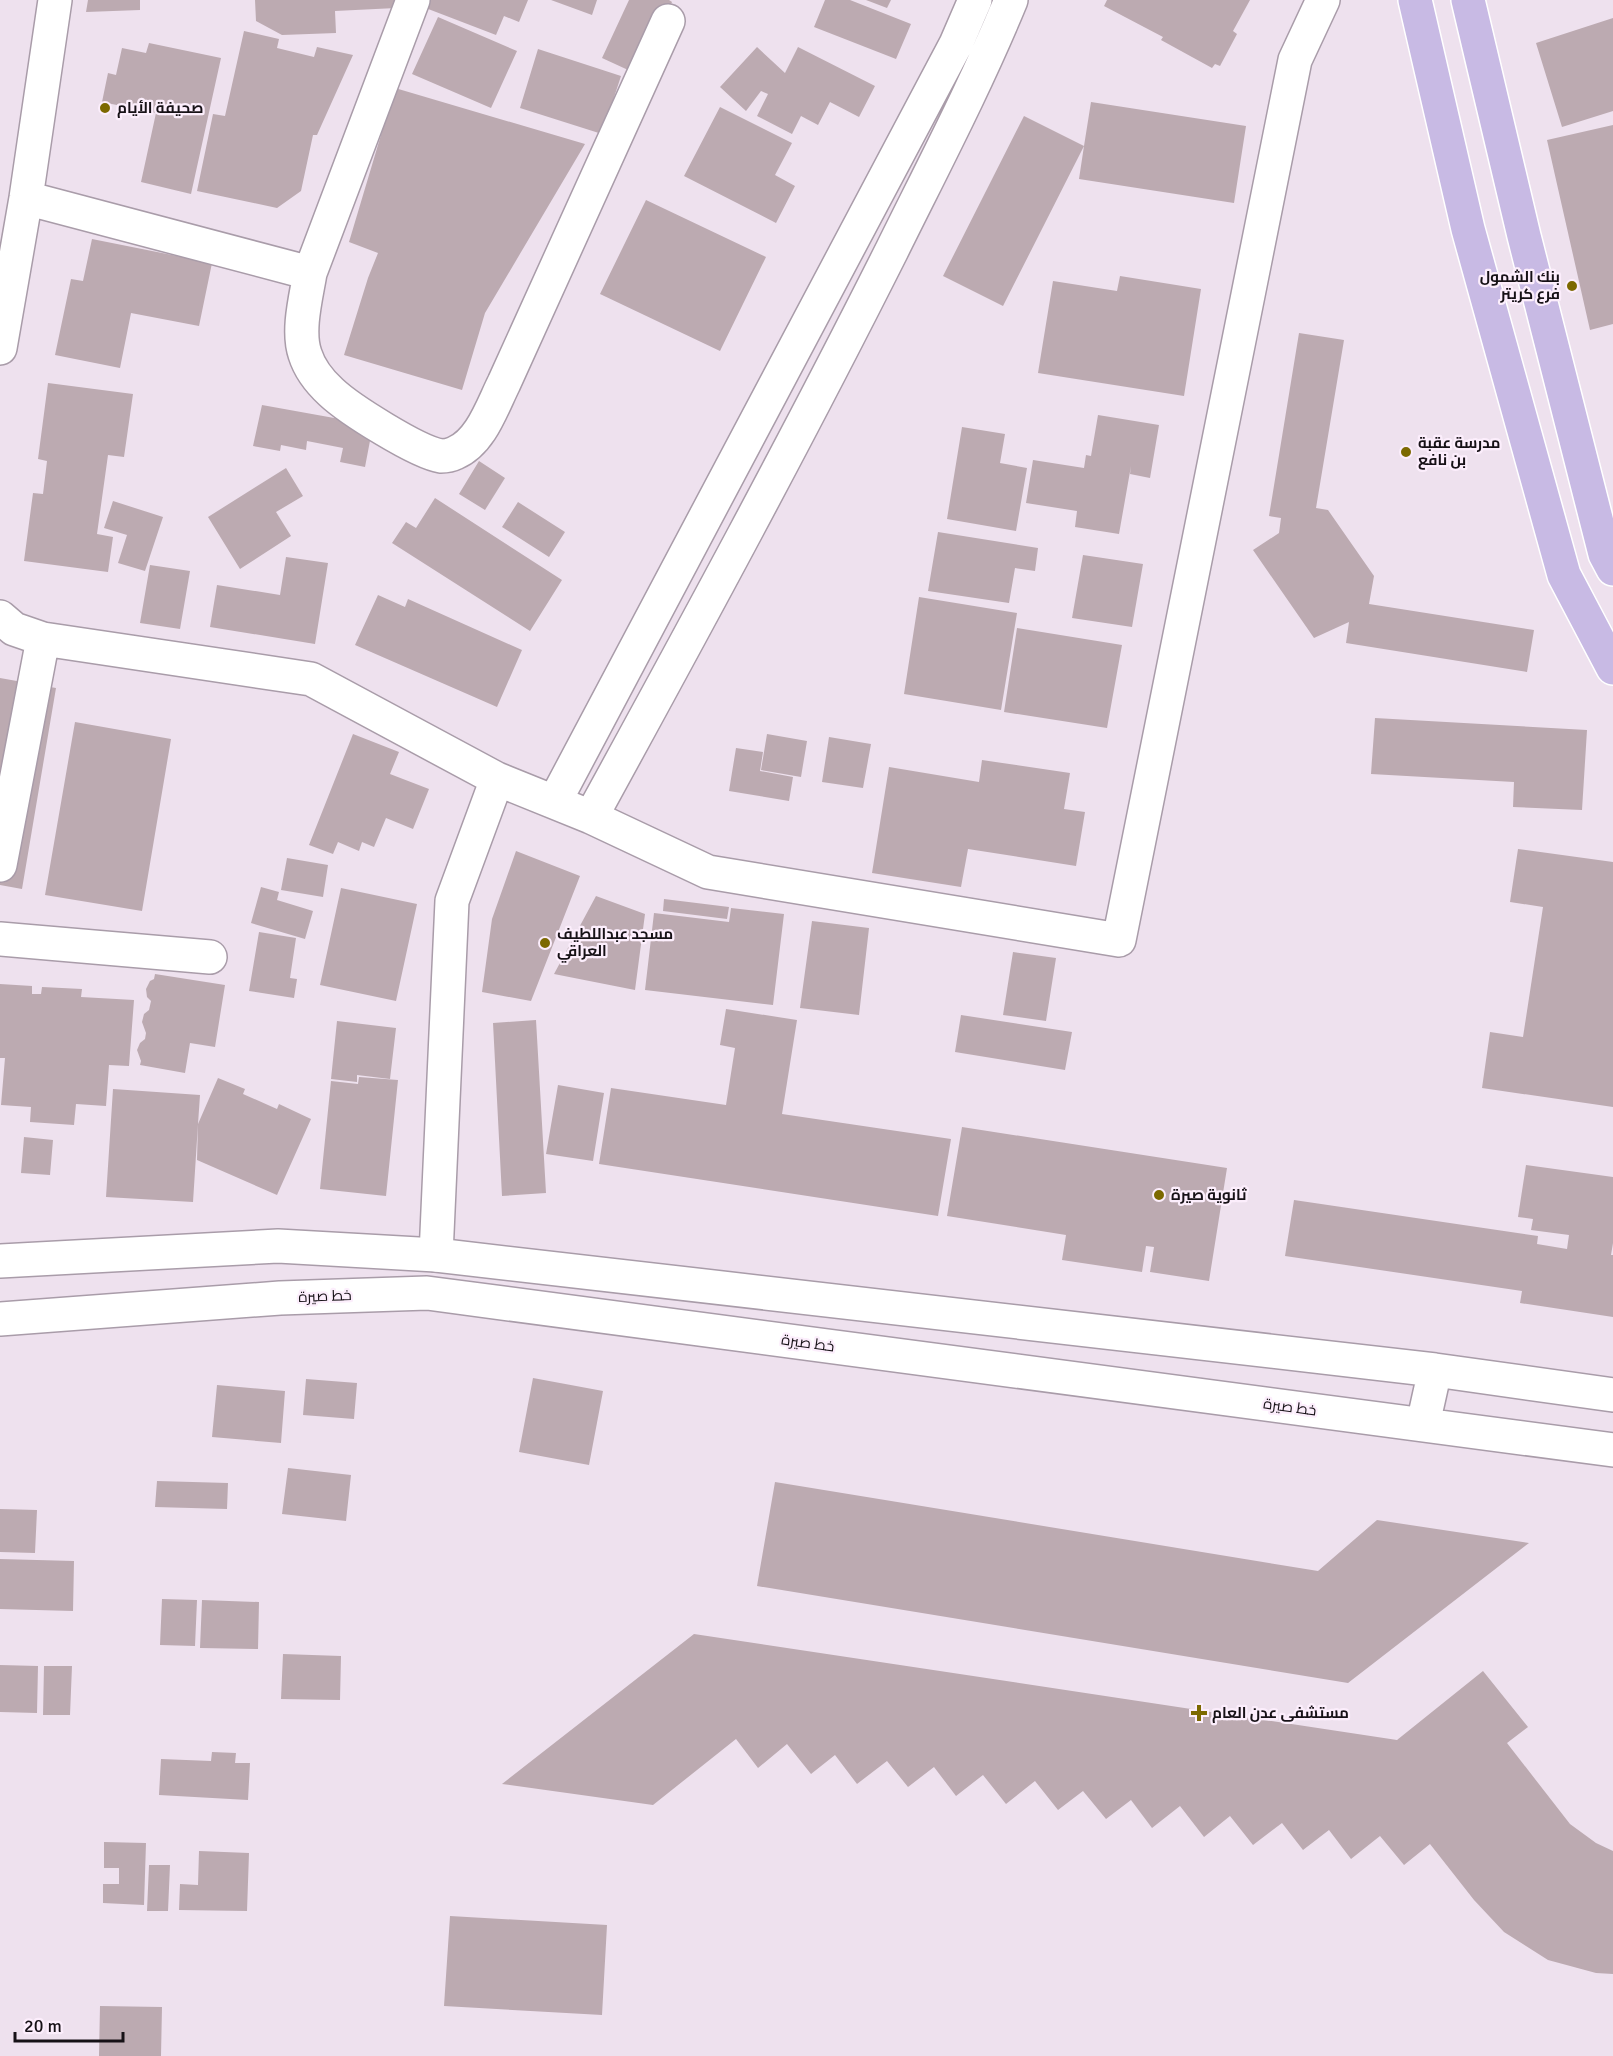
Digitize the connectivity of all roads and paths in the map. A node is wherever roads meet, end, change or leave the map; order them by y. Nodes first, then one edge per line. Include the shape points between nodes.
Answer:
1 (55, 0) edge
2 (413, 0) edge
3 (975, 0) edge
4 (1011, 0) edge
5 (1323, 0) edge
6 (1414, 0) edge
7 (1468, 0) edge
8 (668, 21) dead end
9 (956, 44) junction
10 (987, 59) junction
11 (26, 198) junction
12 (310, 273) junction
13 (0, 348) edge
14 (1613, 569) edge
15 (0, 617) edge
16 (43, 639) junction
17 (1613, 668) edge
18 (497, 779) junction
19 (555, 801) junction
20 (591, 817) junction
21 (0, 865) edge
22 (0, 939) edge
23 (210, 957) dead end
24 (436, 1255) junction
25 (0, 1261) edge
26 (427, 1293) junction
27 (0, 1318) edge
28 (1435, 1370) junction
29 (1613, 1395) edge
30 (1423, 1424) junction
31 (1613, 1450) edge

1 - 11 street
2 - 12 street
3 - 9 street
4 - 10 street
5 - 20 street via 1295,60 1119,940 708,872
6 - 17 main road via 1468,229 1564,575
7 - 14 main road via 1599,531
8 - 12 street via 504,383 477,435 456,453 443,456 374,423 331,393 312,372 304,352 303,320
9 - 10 street
9 - 19 street
10 - 20 street via 849,335
11 - 12 street
11 - 13 street
15 - 16 street via 14,629
16 - 18 street via 310,679
16 - 21 street
18 - 19 street
18 - 24 street via 453,901
19 - 20 street
22 - 23 street
24 - 25 street via 278,1246
24 - 26 street
24 - 28 street
26 - 27 street, خط صيرة via 280,1298
26 - 30 street, خط صيرة
28 - 29 street
28 - 30 street
30 - 31 street, خط صيرة

